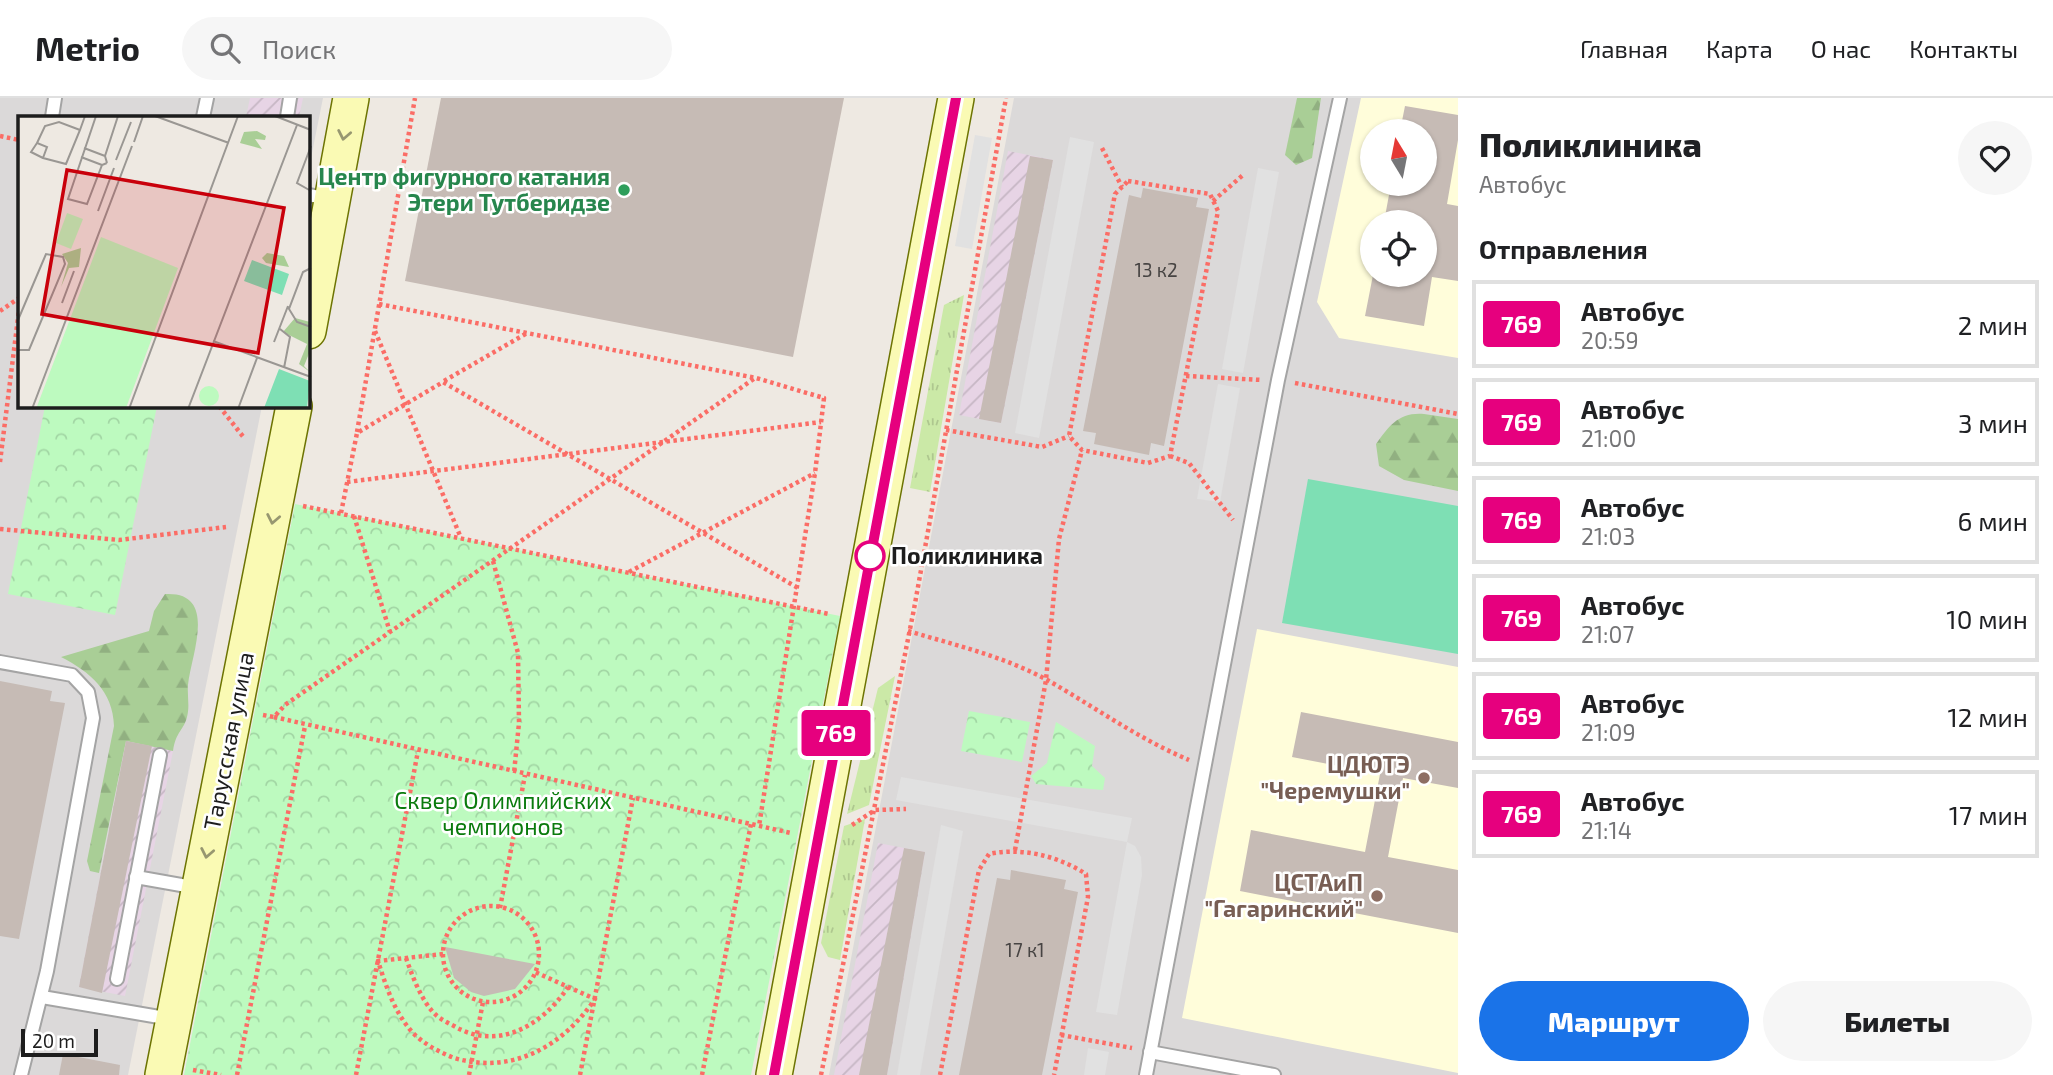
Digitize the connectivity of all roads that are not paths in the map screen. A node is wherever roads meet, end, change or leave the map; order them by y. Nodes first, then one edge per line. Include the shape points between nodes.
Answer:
1 (55, 98) edge
2 (206, 98) edge
3 (290, 98) edge
4 (351, 98) edge
5 (956, 98) edge
6 (1340, 98) edge
7 (52, 116) edge
8 (203, 116) edge
9 (287, 116) edge
10 (320, 197) edge
11 (310, 309) edge
12 (295, 408) edge
13 (0, 662) edge
14 (160, 755) dead end
15 (136, 877) junction
16 (200, 888) junction
17 (117, 979) dead end
18 (42, 996) junction
19 (174, 1019) junction
20 (1150, 1052) junction
21 (174, 1072) edge
22 (21, 1075) edge
23 (774, 1075) edge
24 (1146, 1075) edge
25 (1274, 1075) edge

1 - 7 lane
2 - 8 lane
3 - 9 lane
4 -> 10 main road
5 - 23 main road
6 - 20 lane via 1278,380
10 - 11 main road
12 -> 16 main road, Тарусская улица
13 - 18 lane via 72,675 88,692 93,718
14 - 15 lane
15 - 16 lane
15 - 17 lane
16 - 19 main road, Тарусская улица
18 - 19 lane
18 - 22 lane
19 - 21 main road, Тарусская улица
20 - 24 lane
20 - 25 lane

